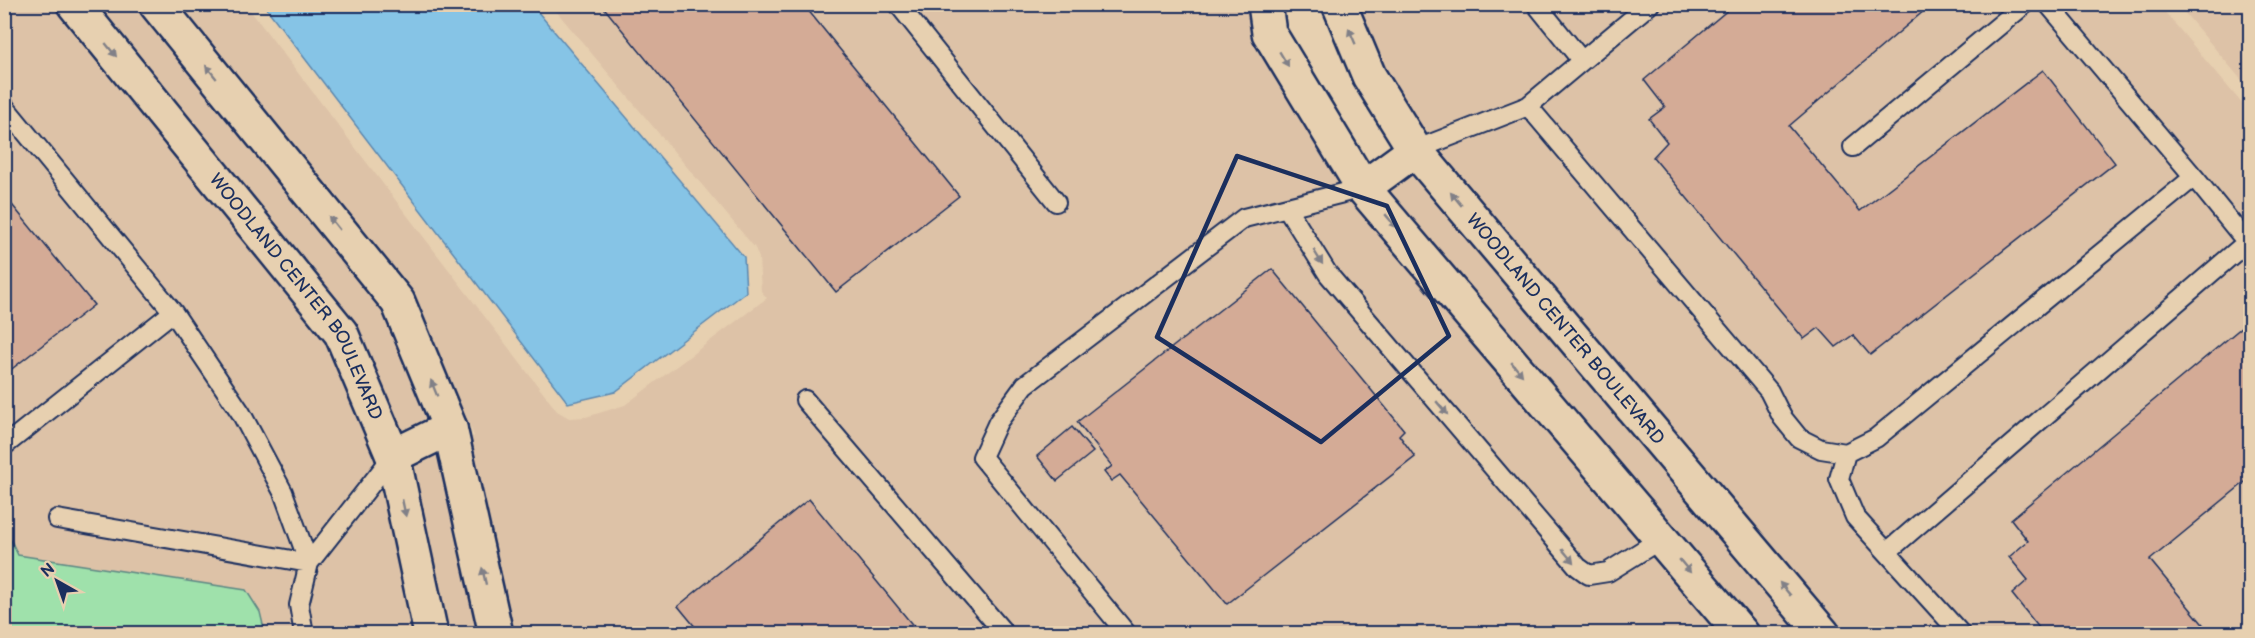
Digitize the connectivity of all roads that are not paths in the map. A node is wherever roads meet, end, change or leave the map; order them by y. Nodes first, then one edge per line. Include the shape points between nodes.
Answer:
1 (74, 4) edge
2 (156, 4) edge
3 (898, 4) edge
4 (1265, 4) edge
5 (1339, 4) edge
6 (1536, 4) edge
7 (2025, 4) edge
8 (2049, 4) edge
9 (1649, 5) edge
10 (1582, 61) junction
11 (4, 106) edge
12 (1528, 106) junction
13 (1853, 147) dead end
14 (1415, 150) junction
15 (2193, 177) junction
16 (1363, 188) junction
17 (1056, 202) dead end
18 (1287, 208) junction
19 (2249, 244) edge
20 (173, 312) junction
21 (805, 400) dead end
22 (450, 428) junction
23 (4, 446) edge
24 (1846, 453) junction
25 (393, 456) junction
26 (57, 519) dead end
27 (1661, 538) junction
28 (1887, 552) junction
29 (309, 563) junction
30 (304, 633) edge
31 (431, 633) edge
32 (496, 633) edge
33 (1005, 633) edge
34 (1128, 633) edge
35 (1742, 633) edge
36 (1823, 633) edge
37 (1960, 633) edge

1 -> 25 street, WOODLAND CENTER BOULEVARD via 341,333
22 -> 2 street via 398,302
3 - 17 lane
4 -> 16 street via 1269,33
14 -> 5 street, WOODLAND CENTER BOULEVARD via 1369,76
6 - 10 lane
7 - 13 lane
8 - 15 lane
9 - 10 lane
10 - 12 lane
11 - 20 lane
12 - 14 lane
12 - 24 lane via 1769,391 1782,417 1799,438 1821,449
14 - 16 street
36 -> 14 street, WOODLAND CENTER BOULEVARD
15 - 19 lane
15 - 24 lane via 1876,438
16 - 18 lane
16 -> 27 street
18 -> 27 lane via 1328,274 1578,567 1589,575 1608,572
18 - 34 lane via 1245,219 1025,385 998,422 982,457
19 - 28 lane
20 - 23 lane
20 - 29 lane via 241,413 283,492
21 - 33 lane
22 - 25 street
32 -> 22 street
24 - 28 lane via 1839,479 1854,517
25 - 29 lane
25 -> 31 street, WOODLAND CENTER BOULEVARD
26 - 29 lane
27 -> 35 street
28 - 37 lane
29 - 30 lane via 299,605

